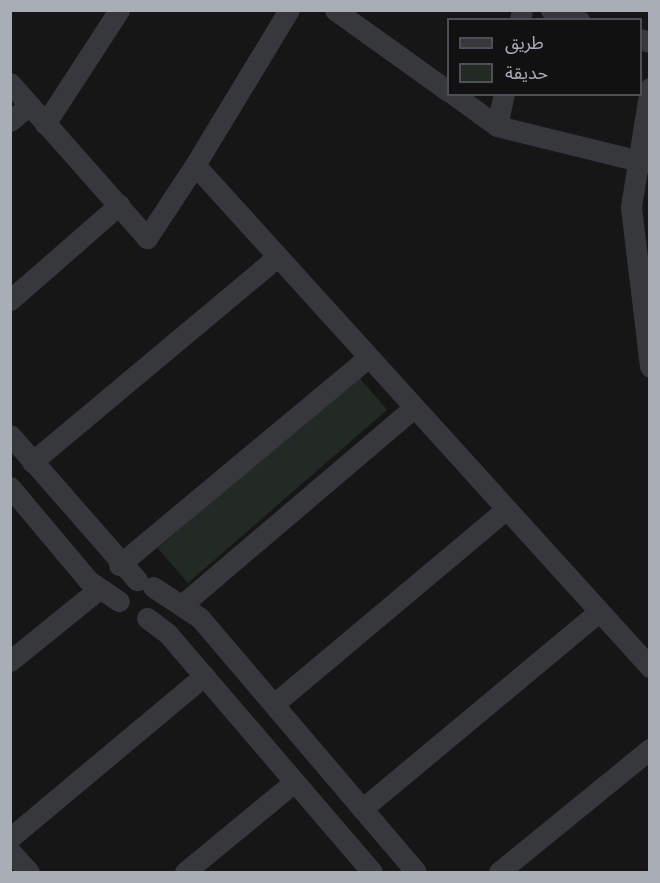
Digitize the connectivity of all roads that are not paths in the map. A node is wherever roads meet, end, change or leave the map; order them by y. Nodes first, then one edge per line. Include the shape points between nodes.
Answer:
1 (119, 10) edge
2 (289, 10) edge
3 (335, 10) edge
4 (551, 10) edge
5 (573, 18) edge
6 (10, 83) edge
7 (650, 88) edge
8 (447, 90) edge
9 (456, 96) edge
10 (504, 96) edge
11 (29, 105) junction
12 (10, 121) edge
13 (45, 124) junction
14 (497, 126) junction
15 (643, 161) edge
16 (195, 165) junction
17 (120, 205) junction
18 (277, 257) junction
19 (10, 300) edge
20 (369, 357) junction
21 (650, 367) edge
22 (412, 409) junction
23 (10, 435) edge
24 (32, 462) junction
25 (10, 487) edge
26 (506, 508) junction
27 (119, 565) junction
28 (145, 584) junction
29 (99, 590) junction
30 (119, 602) junction
31 (183, 604) junction
32 (597, 613) junction
33 (147, 618) junction
34 (10, 661) edge
35 (650, 667) edge
36 (204, 676) junction
37 (274, 704) junction
38 (650, 749) edge
39 (294, 782) junction
40 (362, 809) junction
41 (10, 838) edge
42 (10, 851) edge
43 (29, 873) edge
44 (185, 873) edge
45 (372, 873) edge
46 (416, 873) edge
47 (500, 873) edge

1 - 13 street
2 - 16 street
3 - 8 street
4 - 5 street
6 - 11 street
7 - 15 street
9 - 14 street
10 - 14 street
11 - 12 street
11 - 13 street
13 - 17 street
14 - 15 street
15 - 21 street via 631,230
16 - 17 street via 147,238
16 - 18 street
17 - 19 street
18 - 20 street
18 - 24 street
20 - 22 street
20 - 27 street
22 - 26 street
22 - 31 street
23 - 24 street
24 - 27 street
25 - 29 street
26 - 32 street
26 - 37 street
27 - 28 street
28 - 30 street via 126,585
28 - 31 street
28 - 33 street via 158,604
29 - 30 street
29 - 34 street
30 - 33 street via 129,617
31 - 37 street
32 - 35 street
32 - 40 street
33 - 36 street via 168,634
36 - 39 street
36 - 41 street
37 - 40 street
38 - 47 street
39 - 44 street
39 - 45 street
40 - 46 street
42 - 43 street

